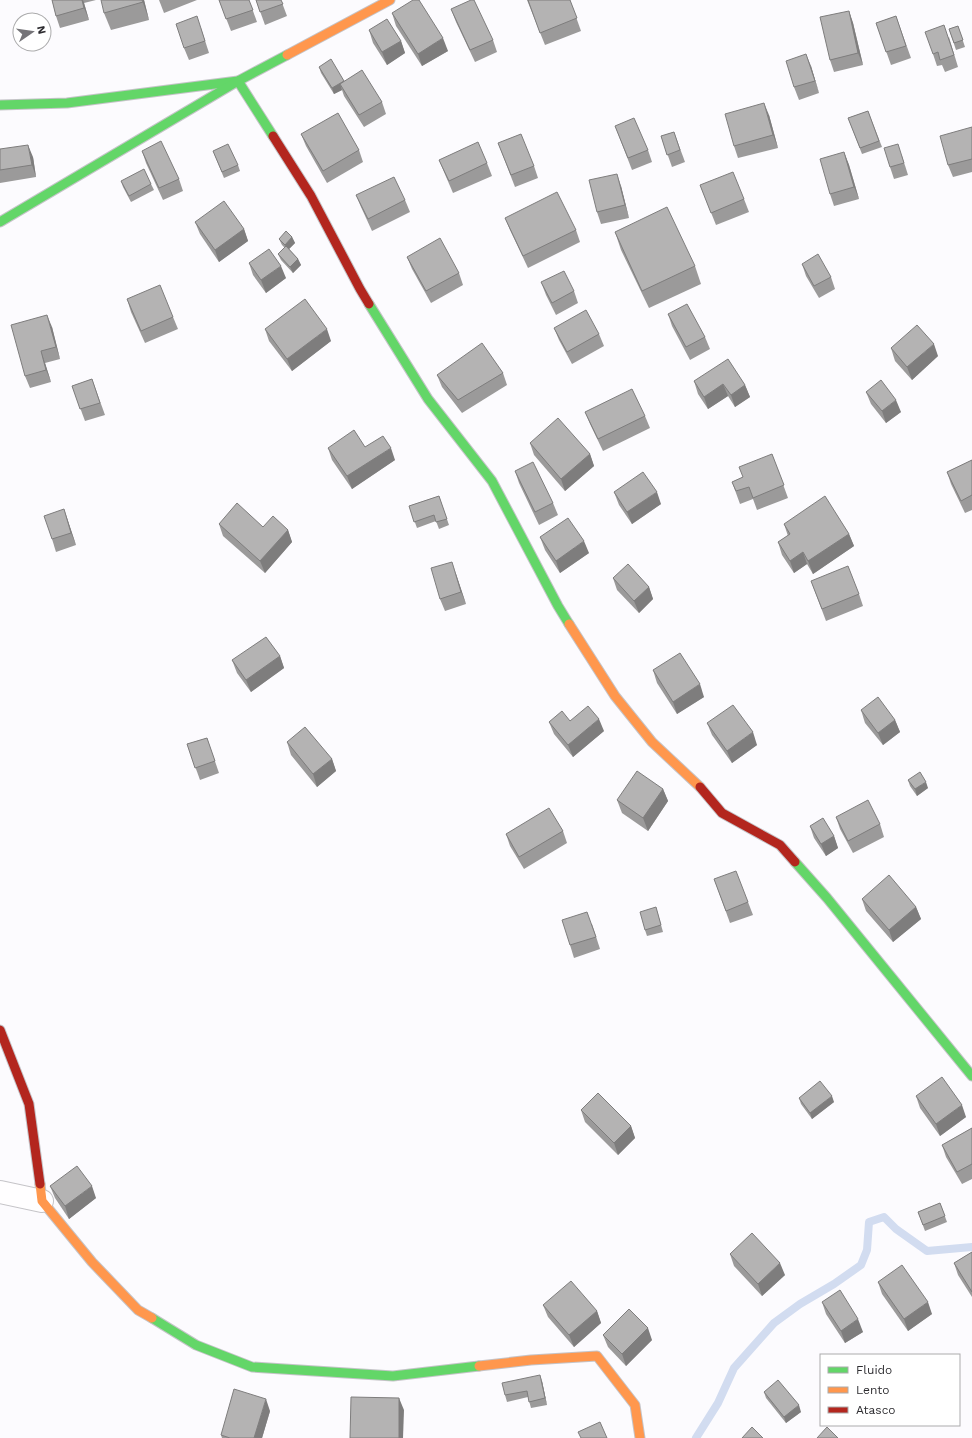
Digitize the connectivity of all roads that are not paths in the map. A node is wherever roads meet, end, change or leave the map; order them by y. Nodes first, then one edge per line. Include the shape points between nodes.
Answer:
1 (390, 0) edge
2 (238, 81) junction
3 (0, 105) edge
4 (0, 222) edge
5 (0, 1030) edge
6 (972, 1076) edge
7 (0, 1192) edge
8 (42, 1201) junction
9 (640, 1438) edge

1 - 2 street
2 - 3 street via 67,103
2 - 4 street
2 - 6 street via 311,196 360,289 428,399 492,481 558,606 615,696 652,742 700,787 722,813 780,845 827,898
5 - 8 street via 29,1104
7 - 8 street
8 - 9 street via 92,1262 138,1310 196,1345 252,1367 393,1376 531,1360 597,1356 635,1405

